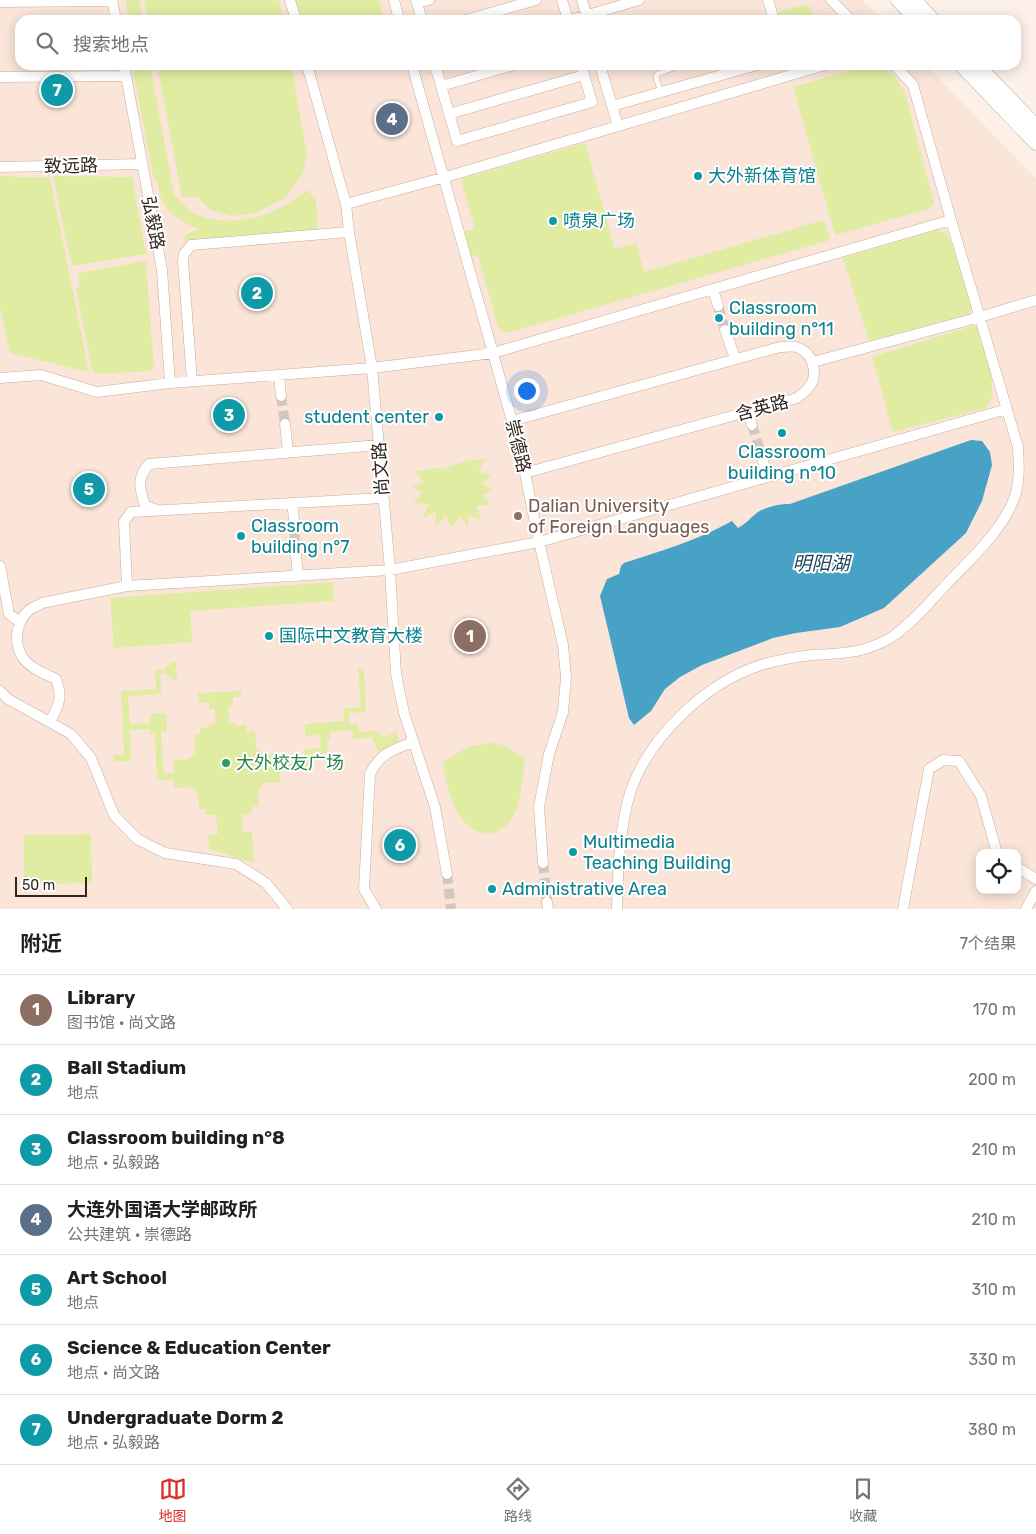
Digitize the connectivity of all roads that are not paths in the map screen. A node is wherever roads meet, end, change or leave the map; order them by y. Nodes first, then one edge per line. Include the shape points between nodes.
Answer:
1 (112, 0) edge
2 (290, 0) edge
3 (394, 0) edge
4 (429, 0) edge
5 (536, 0) edge
6 (562, 0) edge
7 (582, 0) edge
8 (639, 0) edge
9 (768, 0) edge
10 (831, 0) edge
11 (898, 0) edge
12 (914, 0) edge
13 (0, 2) edge
14 (417, 2) edge
15 (115, 15) edge
16 (294, 15) edge
17 (398, 15) edge
18 (421, 15) edge
19 (484, 15) edge
20 (567, 15) edge
21 (586, 15) edge
22 (596, 15) edge
23 (772, 15) edge
24 (846, 15) edge
25 (912, 15) edge
26 (928, 15) edge
27 (125, 70) edge
28 (308, 70) edge
29 (413, 70) edge
30 (436, 70) edge
31 (497, 70) edge
32 (582, 70) edge
33 (601, 70) edge
34 (668, 70) edge
35 (725, 70) edge
36 (807, 70) edge
37 (899, 70) edge
38 (966, 70) edge
39 (982, 70) edge
40 (126, 76) junction
41 (0, 77) edge
42 (441, 86) junction
43 (661, 92) junction
44 (612, 106) junction
45 (449, 114) junction
46 (618, 126) junction
47 (1036, 126) edge
48 (1036, 143) edge
49 (142, 164) junction
50 (0, 167) edge
51 (442, 178) junction
52 (346, 204) junction
53 (951, 220) junction
54 (348, 232) junction
55 (713, 289) junction
56 (1036, 300) edge
57 (718, 306) tunnel mouth
58 (980, 317) junction
59 (726, 330) tunnel mouth
60 (493, 353) junction
61 (735, 358) junction
62 (813, 362) junction
63 (372, 368) junction
64 (279, 375) junction
65 (0, 378) edge
66 (192, 381) junction
67 (170, 383) junction
68 (281, 396) tunnel mouth
69 (1007, 409) junction
70 (748, 412) junction
71 (512, 421) junction
72 (285, 424) tunnel mouth
73 (752, 425) tunnel mouth
74 (380, 445) junction
75 (288, 452) junction
76 (762, 457) tunnel mouth
77 (525, 473) junction
78 (768, 477) junction
79 (383, 498) junction
80 (292, 503) junction
81 (158, 510) junction
82 (294, 518) tunnel mouth
83 (539, 542) junction
84 (295, 546) tunnel mouth
85 (0, 566) edge
86 (390, 570) junction
87 (298, 576) junction
88 (127, 586) junction
89 (20, 622) junction
90 (0, 691) edge
91 (50, 722) junction
92 (413, 742) junction
93 (996, 849) edge
94 (543, 863) tunnel mouth
95 (1021, 870) edge
96 (447, 874) tunnel mouth
97 (1036, 879) edge
98 (1036, 890) edge
99 (287, 909) edge
100 (376, 909) edge
101 (616, 909) edge
102 (903, 909) edge
103 (1026, 909) edge

1 - 13 street
1 - 15 street
2 - 16 street
3 - 17 street
4 - 14 street
5 - 19 street
6 - 20 street
7 - 21 street
8 - 22 street
9 - 23 street
10 - 24 street
11 - 25 main road
12 - 26 main road
14 - 18 street
27 - 40 street, 弘毅路
28 - 52 street, 尚文路
29 - 51 street, 崇德路
30 - 42 street
31 - 42 street
32 - 45 street
32 - 45 street via 592,102 457,141
33 - 44 street
34 - 43 lane via 657,74
35 - 43 street
36 - 46 street
37 - 53 street via 913,85
38 - 48 main road
39 - 47 main road
40 - 41 street
40 - 49 street, 弘毅路
42 - 45 street
43 - 44 street
44 - 46 street
46 - 51 street
49 - 50 street, 致远路
49 - 67 street, 弘毅路 via 162,270
51 - 52 street
51 - 60 street, 崇德路
52 - 54 street, 尚文路
53 - 55 street
53 - 58 street
54 - 63 street, 尚文路
54 - 66 street via 191,245 183,261
55 - 57 street
55 - 60 street
56 - 58 street
58 - 62 street
58 - 69 street
59 - 61 street
60 - 63 street
60 - 71 street, 崇德路
61 - 62 street via 780,347 797,347
61 - 71 street
62 - 70 street, 含英路 via 814,377 797,398
63 - 64 street
63 - 74 street, 尚文路
64 - 66 street
64 - 68 street
65 - 67 street via 41,375 98,392
66 - 67 street
69 - 78 street
69 - 101 street via 1018,447 1020,471 1014,498 998,528 917,615 891,638 864,649 787,658 735,677 707,692 662,736 646,759 631,792 620,843
70 - 73 street
70 - 77 street, 含英路
71 - 77 street, 崇德路
72 - 75 street
74 - 75 street
74 - 79 street, 尚文路
75 - 81 street via 150,464 142,471 141,489 145,505
76 - 78 street
77 - 83 street, 崇德路
78 - 83 street
79 - 80 street
79 - 86 street, 尚文路
80 - 81 street
80 - 82 street
81 - 88 street via 131,512 124,522
83 - 86 street
83 - 94 street, 崇德路 via 563,645 566,677 563,712 549,754 539,807
84 - 87 street
85 - 89 street via 9,614
86 - 87 street
86 - 92 street, 尚文路 via 396,674
87 - 88 street
88 - 89 street via 42,603 30,609
89 - 91 street via 17,640 23,658 56,679 61,692
90 - 91 street
91 - 99 street via 71,734 91,758 114,815 137,840 165,853 236,864 266,883
92 - 96 street, 尚文路 via 434,807
92 - 100 street via 387,752 375,763 370,774 364,889
93 - 102 street via 980,796 959,761 944,760 928,769
95 - 97 street
98 - 103 street

